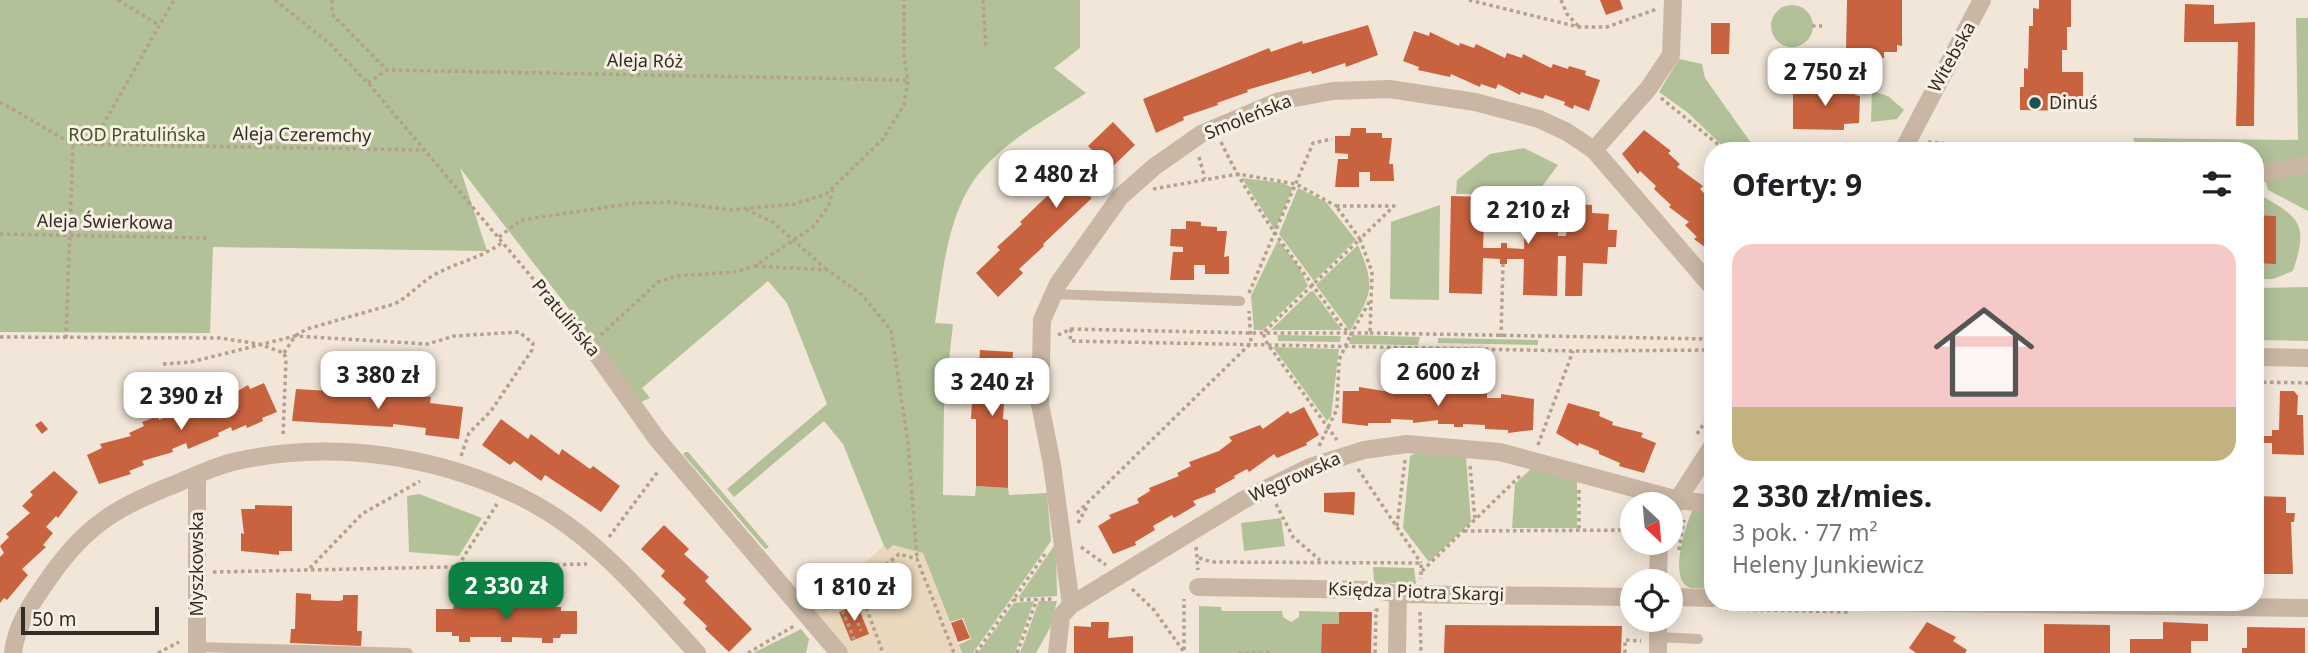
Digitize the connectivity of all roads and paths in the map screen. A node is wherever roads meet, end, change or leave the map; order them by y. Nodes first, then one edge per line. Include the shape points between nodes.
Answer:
1 (118, 0) edge
2 (174, 0) edge
3 (275, 0) edge
4 (332, 0) edge
5 (904, 0) edge
6 (984, 0) edge
7 (1469, 0) edge
8 (1561, 0) edge
9 (1982, 0) edge
10 (1673, 2) edge
11 (159, 25) junction
12 (1812, 26) dead end
13 (1822, 26) dead end
14 (1579, 27) junction
15 (986, 48) dead end
16 (385, 71) junction
17 (908, 80) junction
18 (368, 83) junction
19 (1648, 89) junction
20 (0, 102) edge
21 (1214, 128) junction
22 (1332, 139) dead end
23 (1191, 142) junction
24 (1717, 142) edge
25 (1910, 142) edge
26 (73, 144) junction
27 (92, 144) junction
28 (425, 150) junction
29 (1594, 150) junction
30 (2308, 164) edge
31 (2264, 173) edge
32 (1238, 174) junction
33 (1142, 178) junction
34 (1205, 179) junction
35 (1296, 184) junction
36 (834, 187) junction
37 (1336, 206) junction
38 (744, 209) junction
39 (0, 234) edge
40 (1276, 234) junction
41 (70, 235) junction
42 (499, 237) junction
43 (209, 238) dead end
44 (1360, 239) junction
45 (793, 240) junction
46 (503, 242) junction
47 (1503, 264) dead end
48 (755, 266) junction
49 (828, 270) junction
50 (1704, 278) edge
51 (1312, 284) junction
52 (1053, 294) junction
53 (1247, 295) joint
54 (1373, 296) junction
55 (1248, 309) dead end
56 (1071, 329) junction
57 (1251, 333) junction
58 (1263, 333) junction
59 (1042, 334) junction
60 (1351, 334) junction
61 (1370, 334) junction
62 (295, 335) junction
63 (1434, 335) junction
64 (0, 337) edge
65 (1501, 337) junction
66 (66, 338) junction
67 (1540, 338) junction
68 (1601, 339) junction
69 (1704, 339) edge
70 (1662, 340) junction
71 (1251, 343) junction
72 (1267, 343) junction
73 (259, 344) junction
74 (1346, 346) junction
75 (1434, 347) junction
76 (592, 349) junction
77 (1540, 349) junction
78 (1704, 350) edge
79 (1573, 351) junction
80 (1601, 351) junction
81 (1662, 351) junction
82 (284, 353) junction
83 (2264, 357) edge
84 (2308, 358) edge
85 (163, 364) dead end
86 (2264, 382) edge
87 (2308, 383) edge
88 (1329, 426) junction
89 (1407, 444) junction
90 (1469, 450) junction
91 (282, 453) junction
92 (1347, 454) junction
93 (1534, 460) junction
94 (1704, 462) edge
95 (450, 470) junction
96 (1578, 473) junction
97 (197, 475) junction
98 (652, 481) dead end
99 (1268, 488) junction
100 (505, 491) junction
101 (1641, 492) edge
102 (1684, 498) edge
103 (1684, 504) edge
104 (1704, 504) edge
105 (1475, 520) junction
106 (1060, 526) junction
107 (1397, 526) junction
108 (1579, 530) junction
109 (1620, 530) edge
110 (1464, 531) junction
111 (1188, 533) junction
112 (600, 549) junction
113 (1678, 555) edge
114 (1199, 558) junction
115 (917, 559) junction
116 (1322, 562) junction
117 (1678, 562) dead end
118 (613, 563) junction
119 (1422, 563) junction
120 (457, 567) junction
121 (310, 568) junction
122 (1422, 571) junction
123 (197, 573) junction
124 (1198, 587) junction
125 (859, 588) junction
126 (1398, 594) junction
127 (847, 597) junction
128 (1620, 597) edge
129 (1683, 597) edge
130 (1704, 598) edge
131 (1037, 599) junction
132 (1013, 600) junction
133 (1070, 600) junction
134 (1421, 602) junction
135 (840, 604) junction
136 (2264, 607) edge
137 (823, 608) dead end
138 (2308, 608) edge
139 (801, 626) dead end
140 (861, 631) dead end
141 (1654, 637) edge
142 (854, 639) dead end
143 (1698, 639) dead end
144 (197, 644) edge
145 (832, 651) edge
146 (13, 653) edge
147 (158, 653) edge
148 (408, 653) edge
149 (697, 653) edge
150 (748, 653) edge
151 (883, 653) edge
152 (954, 653) edge
153 (976, 653) edge
154 (1017, 653) edge
155 (1057, 653) edge
156 (1184, 653) edge
157 (1238, 653) edge
158 (1271, 653) edge
159 (1397, 653) edge
160 (1421, 653) edge
161 (1625, 653) edge

1 - 11 path
2 - 11 path
3 - 18 path, Pratulińska via 330,44
4 - 16 path via 332,13
5 - 17 path
6 - 15 path
7 - 14 path
8 - 14 path
9 - 25 street, Witebska
10 - 14 path via 1607,27
10 - 19 street via 1671,55
11 - 27 path
12 - 13 path
16 - 17 path, Aleja Róż
16 - 18 path
17 - 36 path via 904,105 884,139
18 - 28 path, Pratulińska
19 - 24 path
19 - 29 street
20 - 26 path
21 - 23 street, Smoleńska
21 - 29 street, Smoleńska via 1310,93 1389,89 1475,102 1539,119
21 - 32 path
22 - 35 path via 1313,143
23 - 33 street, Smoleńska
23 - 34 path
26 - 27 path, Aleja Czeremchy
26 - 41 path
27 - 28 path, Aleja Czeremchy
28 - 42 path, Pratulińska
29 - 50 street, Smoleńska
30 - 31 street
32 - 34 path
32 - 35 path
32 - 40 path
33 - 34 path via 1155,191
33 - 52 street, Smoleńska via 1121,197
35 - 37 path
35 - 40 path
36 - 38 path via 813,200
36 - 45 path via 828,207 813,227
37 - 44 path
37 - 44 path via 1394,206
38 - 42 path via 635,203 521,220
38 - 45 path via 774,223
39 - 41 path, Aleja Świerkowa
40 - 51 path
40 - 53 path
41 - 43 path, Aleja Świerkowa
41 - 66 path
42 - 46 path, Pratulińska
44 - 51 path
44 - 54 path via 1372,272
45 - 48 path
45 - 49 path
46 - 62 path via 487,254 433,276 394,304 340,317
46 - 76 path, Pratulińska
47 - 65 path
48 - 49 path
48 - 76 path via 658,282
49 - 115 path via 861,294 891,330 908,442
51 - 58 path
51 - 60 path
52 - 53 lane
52 - 59 street, Smoleńska via 1042,320
54 - 60 path
54 - 61 path
55 - 57 path
56 - 57 path
56 - 59 path via 1058,335
56 - 71 path via 1070,341
57 - 58 path
57 - 71 path
58 - 60 path
58 - 72 path
59 - 106 street, Smoleńska via 1040,404
60 - 61 path
60 - 74 path
61 - 63 path
62 - 73 path
62 - 82 path
62 - 95 path via 428,344 500,331 528,337 532,350 491,411 469,433
63 - 65 path
63 - 75 path
64 - 66 path
65 - 67 path
66 - 73 path via 220,338
67 - 68 path
67 - 77 path
68 - 70 path
68 - 80 path
69 - 70 path
70 - 81 path
71 - 72 path
71 - 106 path
72 - 74 path
72 - 88 path
73 - 82 path
73 - 85 path via 191,362
74 - 75 path
74 - 88 path via 1339,360 1337,409
75 - 77 path
76 - 145 street, Pratulińska via 657,439
77 - 79 path
78 - 81 path
79 - 80 path
79 - 93 path
80 - 81 path
82 - 91 path
83 - 84 street
86 - 87 path
88 - 92 path
89 - 90 street, Węgrowska
89 - 92 street, Węgrowska
89 - 107 path
90 - 93 street, Węgrowska
90 - 105 path
91 - 95 street via 395,456
91 - 97 street via 234,461
92 - 99 street, Węgrowska
92 - 107 path
93 - 96 street, Węgrowska
93 - 105 path
94 - 102 street
95 - 100 street
95 - 121 path via 362,514
96 - 101 street, Węgrowska
96 - 108 path
97 - 123 street, Myszkowska
97 - 146 street via 124,505 76,542 29,606
98 - 112 path
99 - 111 street, Węgrowska
99 - 116 path via 1293,537
100 - 112 street via 566,523
100 - 120 path
103 - 104 street, Węgrowska
105 - 110 path
106 - 132 path
106 - 133 street, Smoleńska
107 - 119 path
108 - 109 path
108 - 110 path
110 - 122 path
111 - 114 path
111 - 133 street, Węgrowska
112 - 118 street
113 - 117 path
114 - 116 path via 1212,562
114 - 124 path
115 - 125 path via 899,554
115 - 152 path
116 - 119 path
118 - 120 path
118 - 149 street
119 - 122 path
120 - 121 path
121 - 123 path
122 - 134 path
123 - 144 street, Myszkowska
124 - 126 street, Księdza Piotra Skargi
124 - 156 path via 1183,599
125 - 127 path
125 - 151 path
126 - 134 street, Księdza Piotra Skargi
126 - 159 street
127 - 135 path
127 - 140 path
128 - 134 street, Księdza Piotra Skargi
129 - 130 street
131 - 132 path
131 - 133 path
131 - 154 path
132 - 153 path
133 - 155 street via 1061,616
134 - 160 path
135 - 137 path
135 - 142 path
136 - 138 street
139 - 150 path
141 - 143 lane
141 - 161 path via 1625,640
144 - 147 path
144 - 148 lane
157 - 158 path

